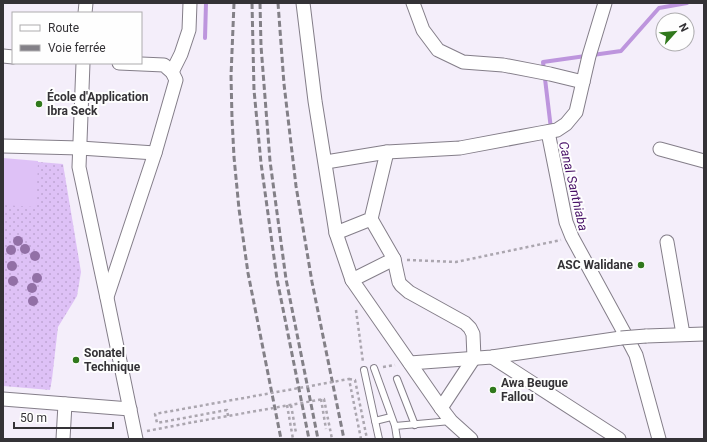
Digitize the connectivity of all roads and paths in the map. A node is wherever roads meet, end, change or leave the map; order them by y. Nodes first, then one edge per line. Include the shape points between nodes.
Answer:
1 (190, 3) edge
2 (303, 3) edge
3 (413, 3) edge
4 (605, 3) edge
5 (83, 64) edge
6 (142, 64) edge
7 (172, 72) junction
8 (583, 82) junction
9 (548, 132) junction
10 (3, 146) edge
11 (80, 148) junction
12 (660, 149) dead end
13 (387, 152) junction
14 (155, 153) junction
15 (704, 161) edge
16 (326, 162) junction
17 (371, 219) junction
18 (336, 233) junction
19 (572, 237) junction
20 (667, 242) dead end
21 (394, 259) junction
22 (352, 280) junction
23 (107, 298) junction
24 (356, 310) dead end
25 (683, 334) junction
26 (704, 334) edge
27 (492, 357) junction
28 (474, 358) junction
29 (410, 363) junction
30 (374, 368) dead end
31 (364, 370) joint
32 (349, 379) junction
33 (397, 379) dead end
34 (381, 386) junction
35 (368, 389) junction
36 (3, 399) edge
37 (320, 399) junction
38 (64, 404) junction
39 (291, 405) junction
40 (287, 406) junction
41 (441, 408) junction
42 (130, 409) junction
43 (228, 416) junction
44 (391, 417) junction
45 (375, 420) junction
46 (451, 421) junction
47 (415, 425) junction
48 (395, 426) junction
49 (326, 429) dead end
50 (296, 433) dead end
51 (135, 436) edge
52 (63, 439) edge
53 (293, 439) edge
54 (332, 439) edge
55 (361, 439) edge
56 (368, 439) edge
57 (379, 439) edge
58 (396, 439) edge
59 (471, 439) edge
60 (619, 439) edge
61 (659, 439) edge

1 - 7 street via 189,30
2 - 16 street via 315,100
3 - 8 street via 423,30 438,50 463,62 503,65
4 - 8 street
5 - 11 street
6 - 7 street via 164,65
7 - 14 street via 176,80
8 - 9 street via 576,112 562,127
9 - 13 street via 460,148
9 - 19 street via 566,222
10 - 11 street
11 - 14 street
11 - 23 street via 79,167
12 - 15 street
13 - 16 street
13 - 17 street
14 - 23 street
16 - 18 street
17 - 18 street
17 - 21 street
18 - 22 street
19 - 21 path via 456,262
19 - 61 street via 636,355
20 - 25 street
21 - 22 street
21 - 28 street via 401,285 470,328 473,334
22 - 29 street
23 - 42 street
24 - 31 path
25 - 26 street
25 - 27 street, bridge via 621,338
27 - 28 street
27 - 60 street
28 - 29 street
28 - 41 street
29 - 41 street
30 - 34 lane
31 - 35 lane
32 - 43 path, bridge via 155,414 157,423 227,410
32 - 55 path, bridge
32 - 56 path via 355,380
33 - 47 lane
34 - 35 lane
34 - 44 lane
35 - 45 lane
36 - 38 street
37 - 39 path, bridge
37 - 49 path
37 - 54 path, bridge via 324,398
38 - 42 street
38 - 52 street
39 - 40 path, bridge
39 - 50 path
40 - 43 path, bridge
40 - 53 path
41 - 46 street
42 - 51 street
43 - 51 path, bridge
44 - 45 lane
44 - 48 lane
45 - 57 lane
46 - 47 lane
46 - 59 street
47 - 48 lane
48 - 58 lane

